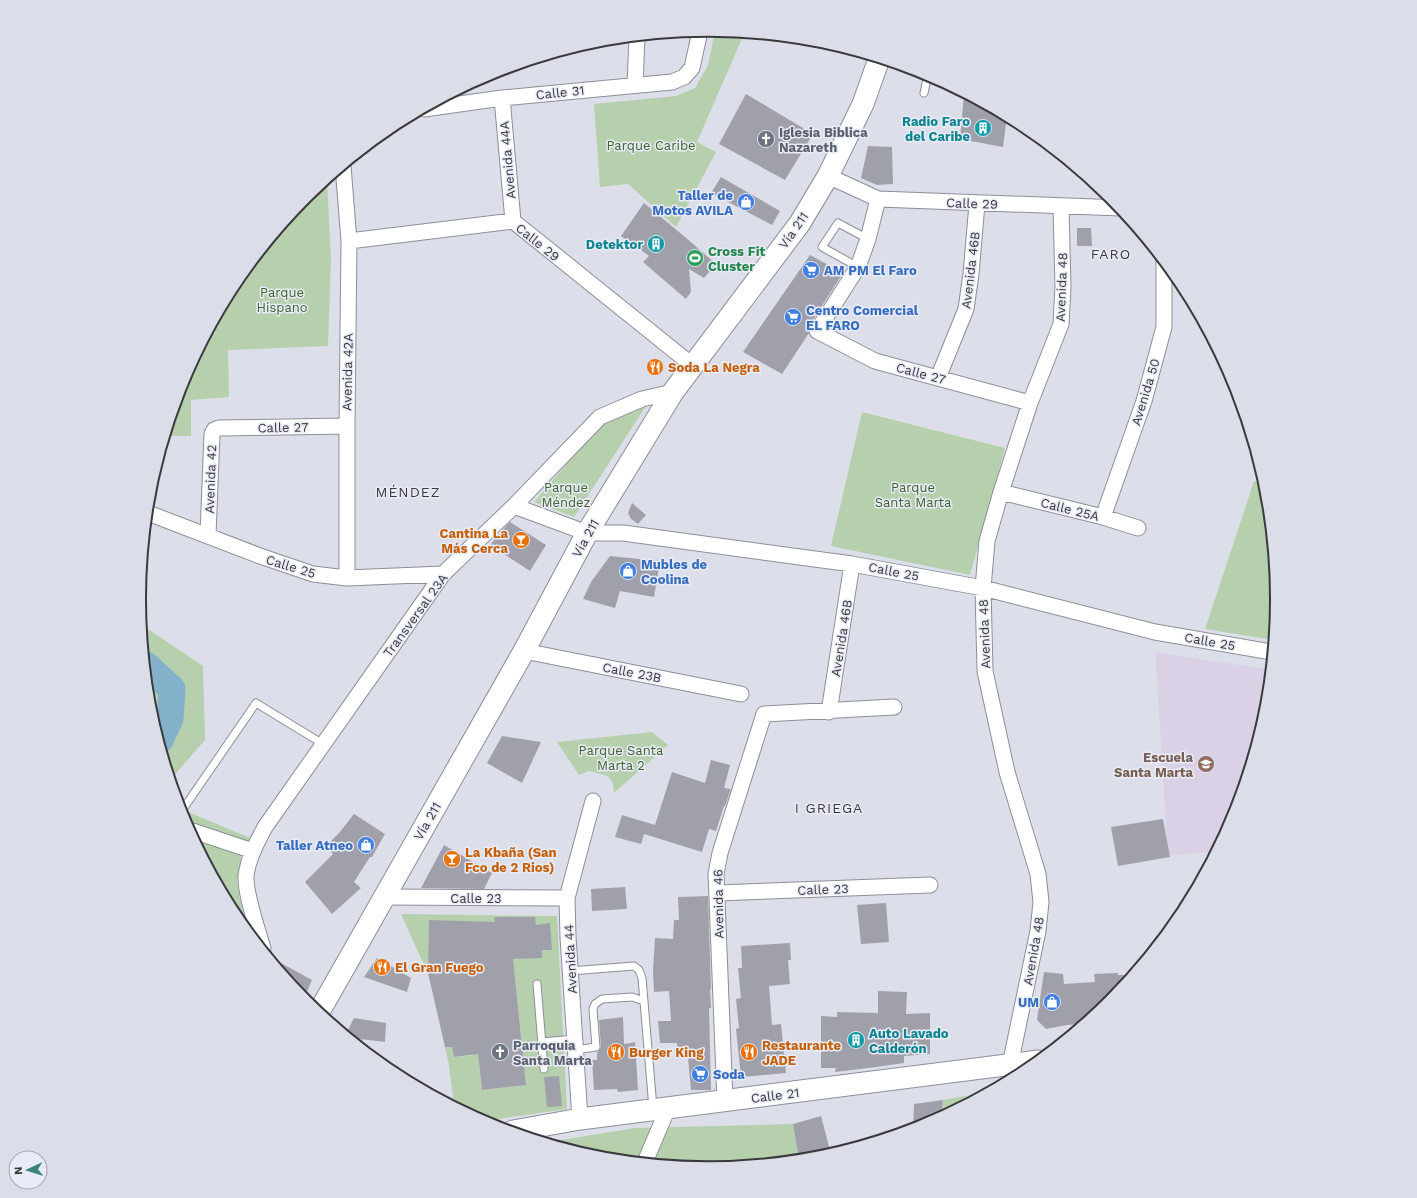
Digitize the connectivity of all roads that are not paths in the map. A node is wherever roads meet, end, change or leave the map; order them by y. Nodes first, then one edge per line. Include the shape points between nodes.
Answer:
1 (699, 37) edge
2 (637, 42) edge
3 (877, 63) edge
4 (926, 81) edge
5 (635, 85) junction
6 (924, 93) dead end
7 (502, 98) junction
8 (437, 107) edge
9 (343, 172) edge
10 (828, 176) junction
11 (878, 199) junction
12 (977, 204) junction
13 (1061, 206) junction
14 (1111, 208) edge
15 (513, 221) junction
16 (868, 239) junction
17 (349, 241) junction
18 (858, 267) junction
19 (1164, 271) edge
20 (692, 365) junction
21 (938, 378) junction
22 (672, 392) junction
23 (1030, 404) junction
24 (347, 426) junction
25 (219, 428) joint
26 (1001, 492) junction
27 (514, 506) junction
28 (153, 515) edge
29 (1103, 517) junction
30 (1138, 528) dead end
31 (587, 533) junction
32 (208, 535) junction
33 (852, 564) junction
34 (443, 574) junction
35 (347, 578) junction
36 (983, 588) junction
37 (524, 651) junction
38 (1268, 651) edge
39 (741, 694) dead end
40 (894, 707) dead end
41 (829, 712) junction
42 (323, 744) junction
43 (593, 801) dead end
44 (186, 805) edge
45 (198, 833) edge
46 (251, 858) junction
47 (930, 886) dead end
48 (717, 893) junction
49 (384, 897) junction
50 (567, 898) junction
51 (259, 936) edge
52 (570, 971) junction
53 (537, 984) dead end
54 (644, 1001) junction
55 (322, 1007) edge
56 (542, 1042) junction
57 (575, 1044) junction
58 (544, 1069) dead end
59 (1008, 1074) edge
60 (725, 1101) junction
61 (660, 1109) junction
62 (580, 1120) junction
63 (523, 1129) edge
64 (646, 1157) edge

1 - 5 street, Calle 31 via 692,68 684,77 672,82
2 - 5 street
3 - 10 main road, Vía 211 via 863,104
4 - 6 lane
5 - 7 street, Calle 31
7 - 8 street, Calle 31
7 - 15 street, Avenida 44A
9 - 17 street, Avenida 42A
10 - 11 street, Calle 29
10 - 20 main road, Vía 211 via 800,223
11 - 12 street, Calle 29
11 - 16 street
12 - 13 street, Calle 29
12 - 21 street, Avenida 46B via 966,309
13 - 14 street, Calle 29
13 - 23 street, Avenida 48 via 1061,324
15 - 17 street, Calle 29
15 - 20 street, Calle 29
16 - 18 street
16 - 18 lane via 838,223 822,247
17 - 24 street, Avenida 42A
18 - 21 street, Calle 27 via 817,331 875,361
19 - 29 street, Avenida 50 via 1164,327 1144,401
20 - 22 main road, Vía 211
21 - 23 street, Calle 27
22 - 27 street, Transversal 23A via 642,398 600,417
22 - 31 main road, Vía 211
23 - 26 street, Avenida 48
24 - 25 street, Calle 27
24 - 35 street, Avenida 42A
25 - 32 street, Avenida 42 via 212,434
26 - 29 street, Calle 25A
26 - 36 street, Avenida 48 via 987,541
27 - 31 street, Calle 25
27 - 34 street, Transversal 23A
28 - 32 street, Calle 25
29 - 30 street, Calle 25A
31 - 33 street, Calle 25 via 623,533
31 - 37 main road, Vía 211
32 - 35 street, Calle 25 via 314,574
33 - 36 street, Calle 25
33 - 41 street, Avenida 46B
34 - 35 street, Calle 25
34 - 42 street, Transversal 23A
36 - 38 street, Calle 25 via 1155,632
36 - 59 street, Avenida 48 via 985,671 1007,772 1038,874 1041,902 1038,931
37 - 39 street, Calle 23B
37 - 49 main road, Vía 211
40 - 41 street
41 - 48 street, Avenida 46 via 764,714 720,853 716,874
42 - 44 lane via 256,703
42 - 46 street, Transversal 23A via 265,827
43 - 50 street, Avenida 44
45 - 46 street
46 - 51 street via 246,875 246,887
47 - 48 street, Calle 23
48 - 60 street, Avenida 46
49 - 50 street, Calle 23
49 - 55 main road, Vía 211
50 - 52 street, Avenida 44
52 - 54 lane via 634,966 642,978
52 - 57 street, Avenida 44
53 - 56 lane
54 - 57 lane via 632,997 602,999 593,1009 596,1047
54 - 61 lane
56 - 57 lane
56 - 58 lane
57 - 62 street, Avenida 44
59 - 60 main road, Calle 21
60 - 61 main road, Calle 21
61 - 62 main road, Calle 21
61 - 64 street
62 - 63 main road, Calle 21

